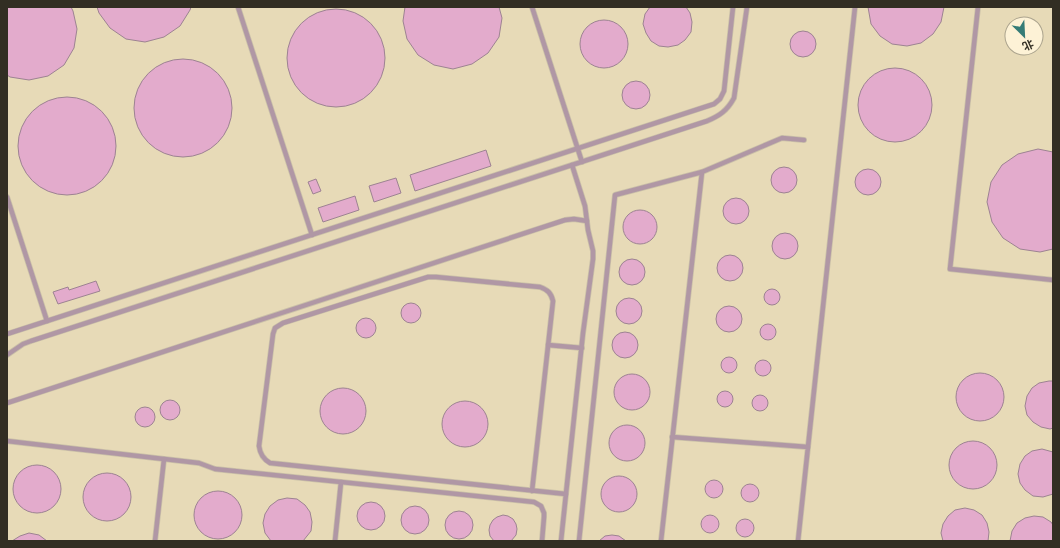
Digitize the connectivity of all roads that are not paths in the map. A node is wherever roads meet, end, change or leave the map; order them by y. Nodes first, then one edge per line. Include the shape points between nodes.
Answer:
1 (238, 7) edge
2 (532, 7) edge
3 (733, 7) edge
4 (747, 7) edge
5 (856, 7) edge
6 (978, 7) edge
7 (804, 140) dead end
8 (578, 148) junction
9 (582, 162) junction
10 (572, 165) junction
11 (702, 172) junction
12 (7, 197) edge
13 (588, 221) junction
14 (312, 234) junction
15 (1053, 280) edge
16 (47, 321) junction
17 (7, 334) edge
18 (548, 345) junction
19 (582, 348) junction
20 (7, 355) edge
21 (7, 403) edge
22 (672, 437) junction
23 (7, 441) edge
24 (808, 447) junction
25 (164, 459) junction
26 (341, 482) junction
27 (532, 491) junction
28 (566, 494) junction
29 (155, 541) edge
30 (334, 541) edge
31 (542, 541) edge
32 (561, 541) edge
33 (579, 541) edge
34 (661, 541) edge
35 (798, 541) edge

1 - 14 lane
2 - 8 lane
3 - 8 lane via 724,91 718,102
4 - 9 lane via 736,91 730,107 707,121
5 - 24 lane
6 - 15 lane via 950,269
7 - 11 lane via 782,138
8 - 9 lane
8 - 14 lane
9 - 10 lane
10 - 13 lane
10 - 20 lane via 31,341
11 - 22 lane
11 - 33 lane via 614,195
12 - 16 lane
13 - 19 lane via 593,259
13 - 21 lane via 565,220
14 - 16 lane
16 - 17 lane
18 - 19 lane
18 - 27 lane
18 - 27 lane via 553,301 546,289 436,277 422,278 283,323 275,328 273,334 259,446 262,457 270,463
19 - 28 lane
22 - 24 lane
22 - 34 lane
23 - 25 lane
24 - 35 lane
25 - 26 lane via 199,463 215,469
25 - 29 lane
26 - 30 lane
26 - 31 lane via 534,502 541,506 544,513
27 - 28 lane
28 - 32 lane

